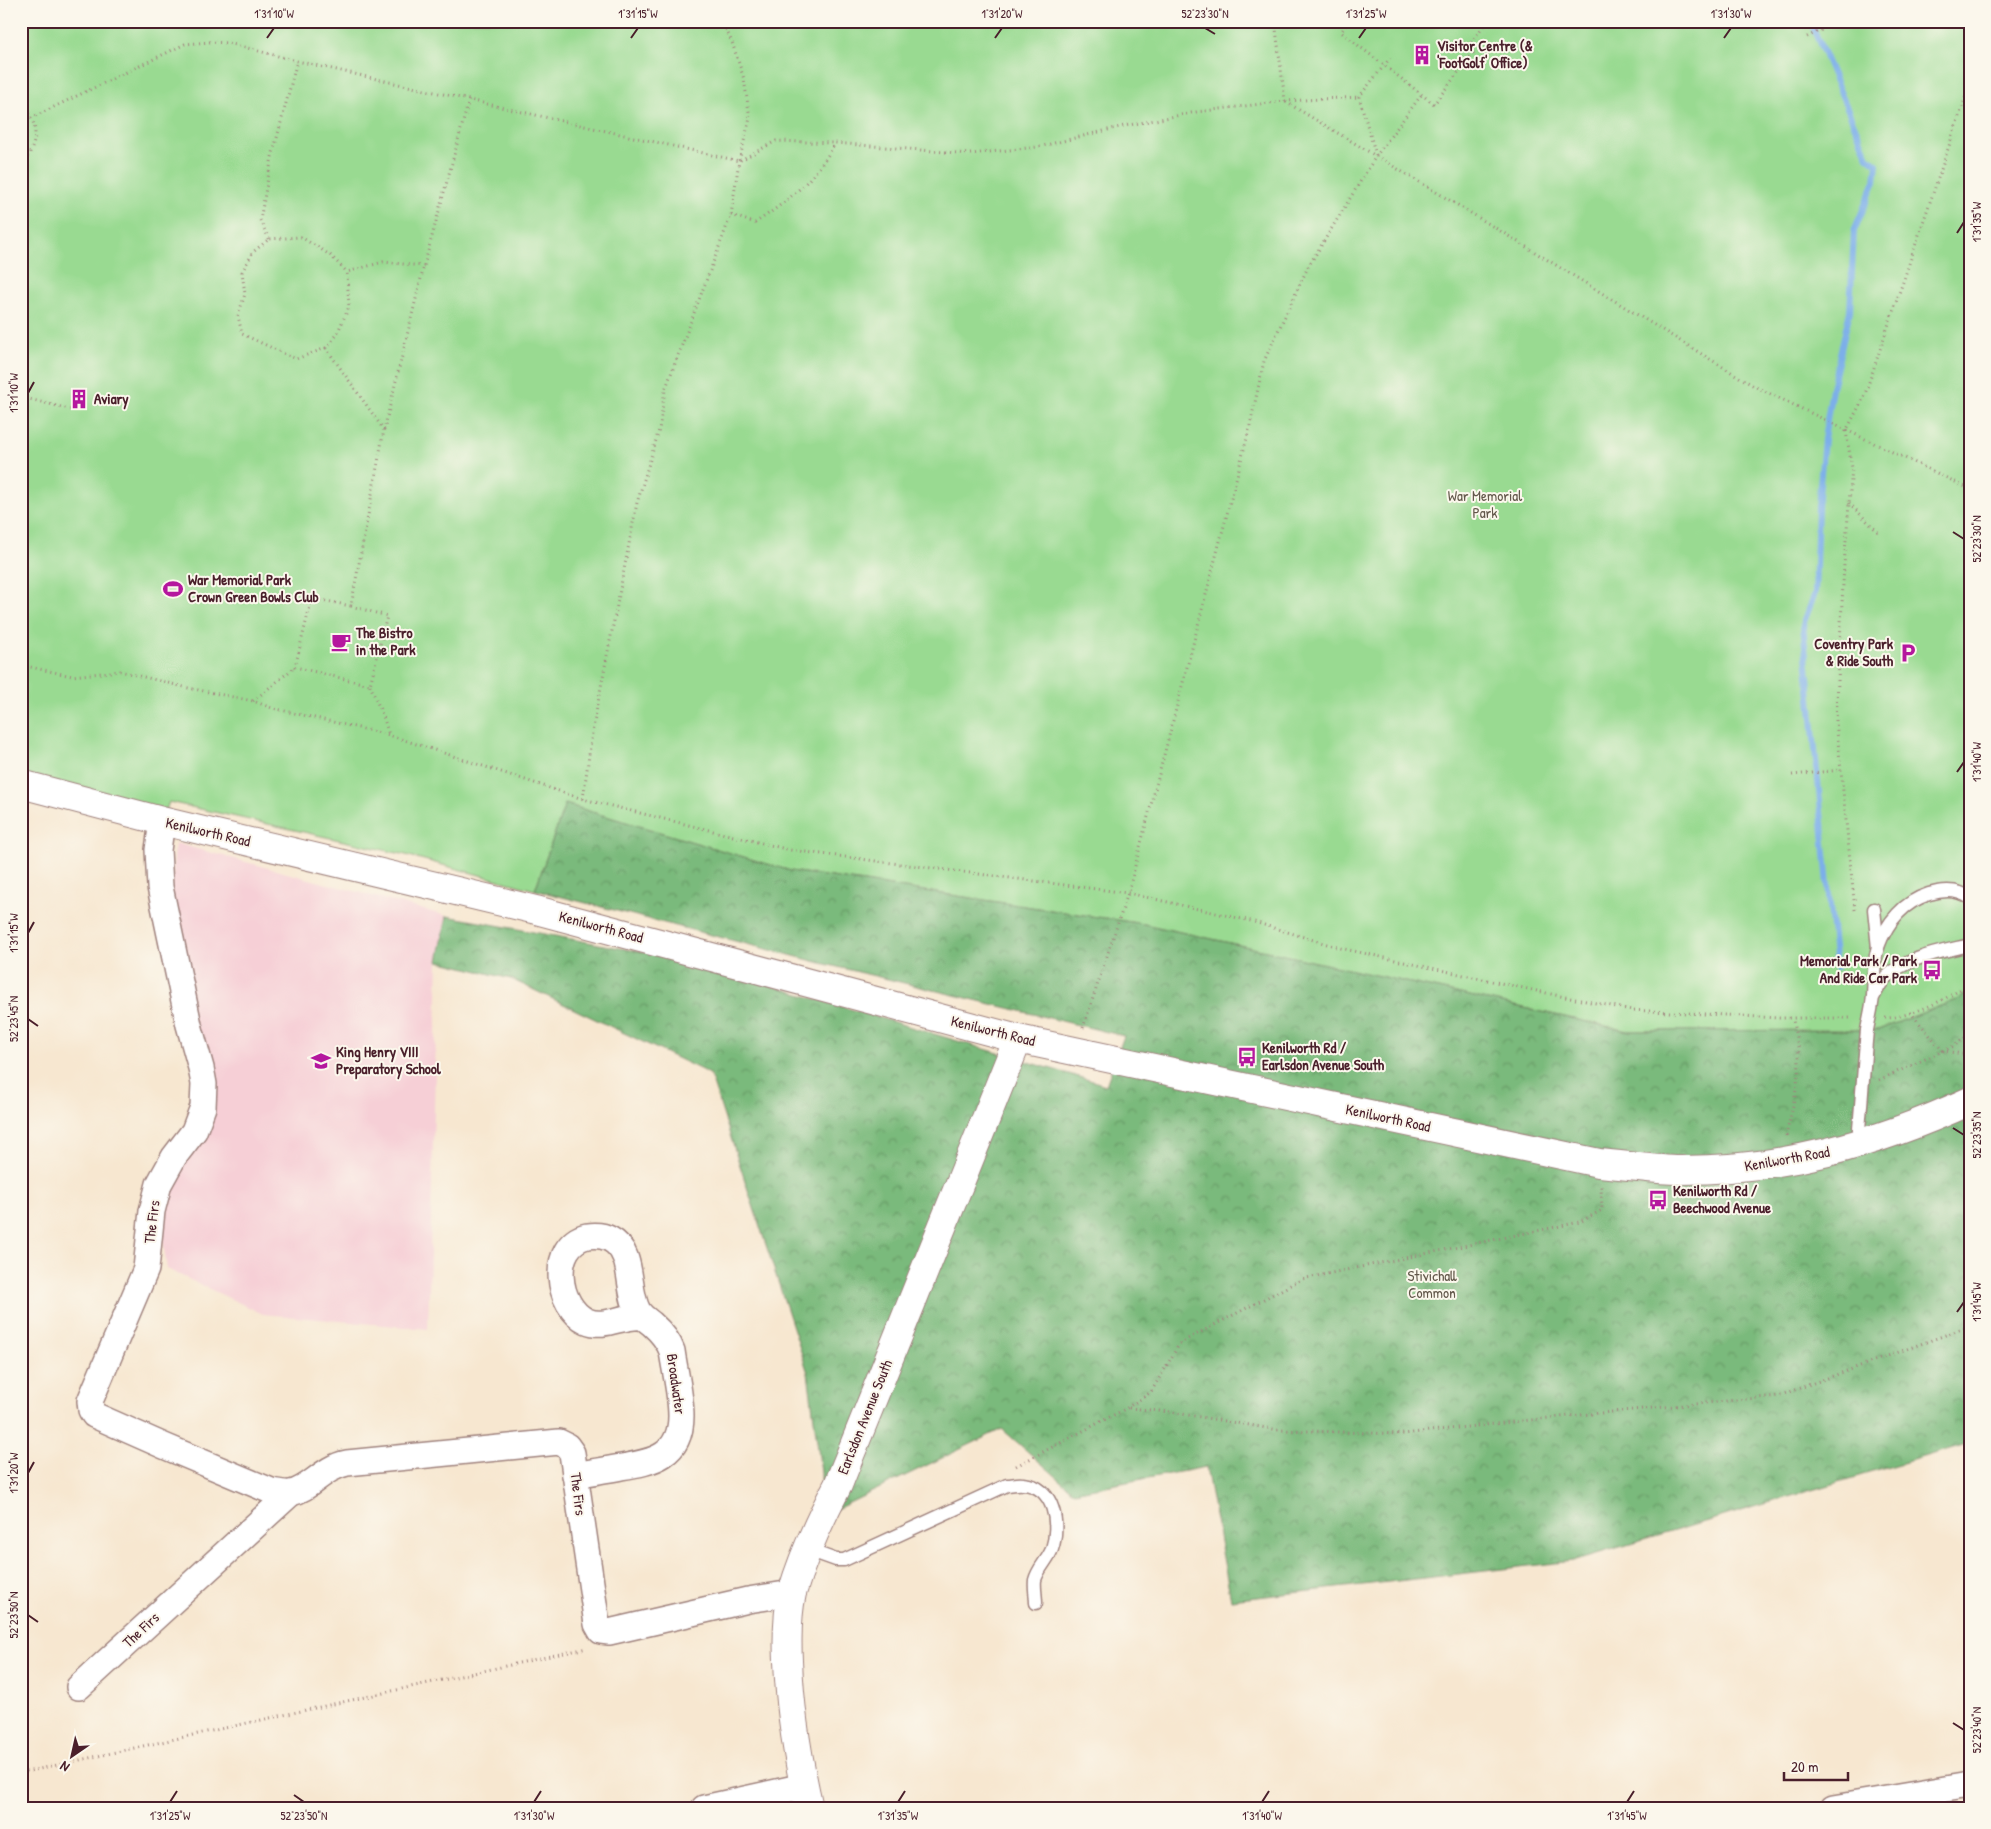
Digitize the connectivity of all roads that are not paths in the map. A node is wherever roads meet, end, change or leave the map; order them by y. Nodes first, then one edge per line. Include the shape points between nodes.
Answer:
1 (21, 784) edge
2 (162, 821) junction
3 (1970, 898) edge
4 (1874, 909) dead end
5 (1970, 945) edge
6 (1878, 948) junction
7 (1873, 998) junction
8 (1018, 1039) junction
9 (1970, 1101) edge
10 (1862, 1144) junction
11 (643, 1317) dead end
12 (575, 1475) junction
13 (291, 1493) junction
14 (808, 1550) junction
15 (792, 1594) junction
16 (1036, 1603) dead end
17 (79, 1687) dead end
18 (1970, 1785) edge
19 (806, 1797) edge
20 (704, 1808) edge
21 (1833, 1808) edge

1 - 2 main road, Kenilworth Road
2 - 8 main road, Kenilworth Road via 536,910
2 - 13 street, The Firs via 158,869 160,887 201,1068 203,1107 194,1131 159,1184 152,1211 146,1269 90,1406 98,1418 271,1491
3 - 6 lane via 1954,891 1944,891 1913,901 1896,915
4 - 6 lane
5 - 7 lane via 1930,955 1896,970 1883,980
6 - 7 lane
7 - 10 lane via 1865,1018 1859,1129
8 - 10 main road, Kenilworth Road via 1599,1163 1674,1170 1733,1168 1797,1160
8 - 14 main road, Earlsdon Avenue South
9 - 10 main road, Kenilworth Road
11 - 12 street, Broadwater via 659,1330 672,1351 681,1415 677,1440 656,1460
12 - 13 street, The Firs via 570,1449 559,1442 340,1465 326,1470
12 - 15 street, The Firs via 597,1624 601,1631 609,1632 748,1600
13 - 17 street, The Firs
14 - 15 main road, Earlsdon Avenue South
14 - 16 lane via 844,1560 1007,1485 1023,1484 1037,1488 1055,1513 1056,1530 1051,1551 1035,1580
15 - 19 main road, Earlsdon Avenue South via 788,1643 790,1692
18 - 21 street
19 - 20 street

